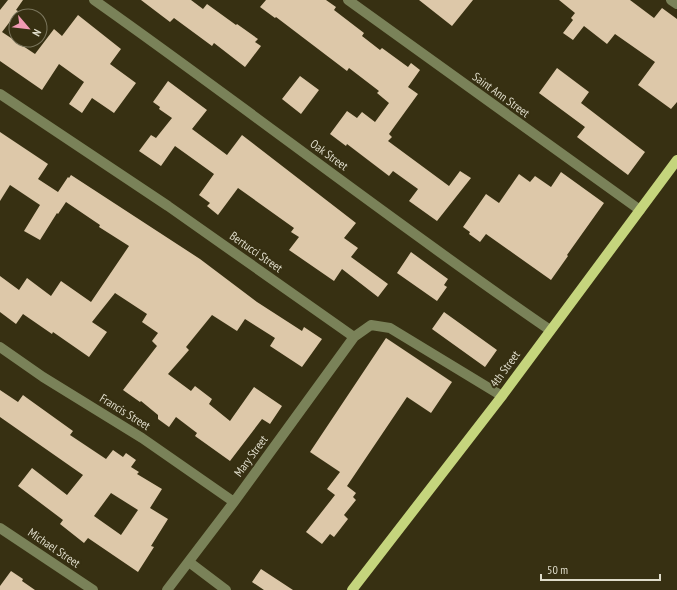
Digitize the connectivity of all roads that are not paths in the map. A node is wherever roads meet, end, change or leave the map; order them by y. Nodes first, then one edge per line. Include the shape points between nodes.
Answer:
1 (94, 0) edge
2 (348, 0) edge
3 (671, 0) edge
4 (677, 4) edge
5 (0, 94) edge
6 (677, 160) edge
7 (640, 210) junction
8 (550, 330) junction
9 (354, 337) junction
10 (0, 348) edge
11 (502, 396) junction
12 (234, 502) junction
13 (0, 528) edge
14 (189, 562) junction
15 (93, 590) edge
16 (168, 590) edge
17 (226, 590) edge
18 (352, 590) edge

1 - 8 street, Oak Street
2 - 7 street, Saint Ann Street
3 - 4 street
5 - 9 street, Bertucci Street via 162,202
6 - 7 main road, 4th Street
7 - 8 main road, 4th Street
8 - 11 main road, 4th Street
9 - 11 street via 371,325 390,328
9 - 12 street, Mary Street
10 - 12 street, Francis Street via 142,438
11 - 18 main road, 4th Street
12 - 14 street, Mary Street
13 - 15 street, Michael Street
14 - 16 street, Mary Street
14 - 17 street

